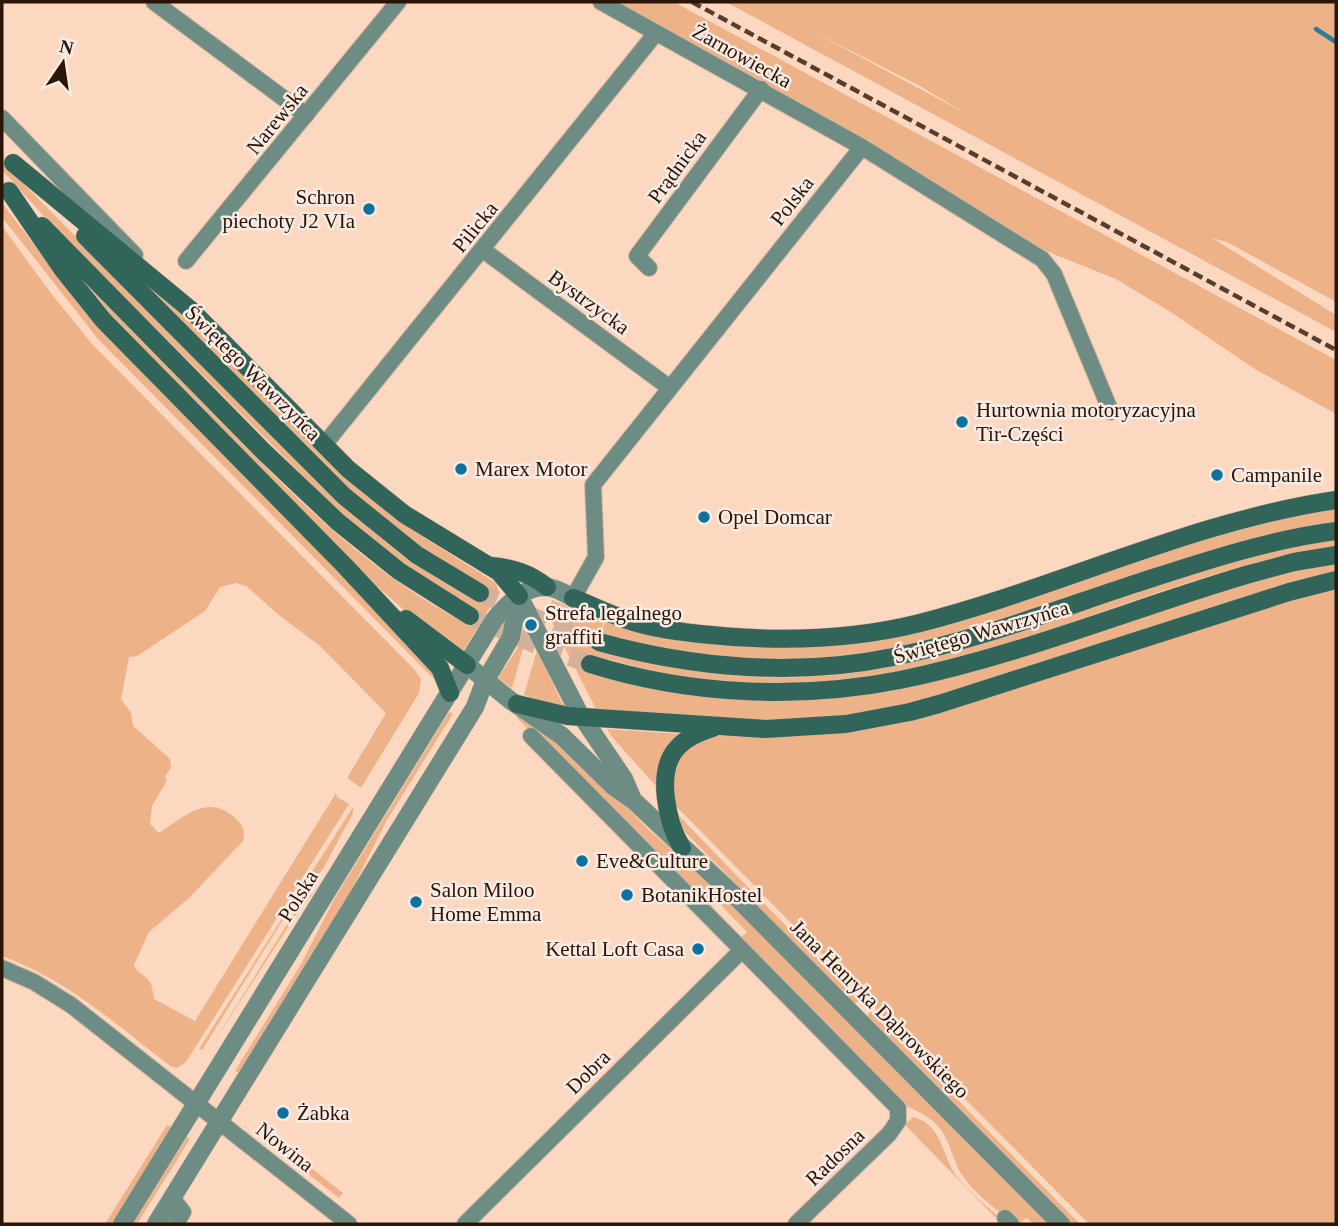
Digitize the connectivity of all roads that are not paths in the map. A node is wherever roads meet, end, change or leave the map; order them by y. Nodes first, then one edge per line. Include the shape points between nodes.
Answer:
1 (154, 2) edge
2 (398, 2) edge
3 (601, 2) edge
4 (656, 33) junction
5 (761, 89) junction
6 (306, 116) junction
7 (2, 118) edge
8 (862, 148) junction
9 (8, 157) edge
10 (5, 188) edge
11 (483, 250) junction
12 (186, 261) dead end
13 (649, 268) dead end
14 (178, 299) junction
15 (670, 388) junction
16 (1111, 412) dead end
17 (324, 445) junction
18 (1336, 500) edge
19 (1336, 531) edge
20 (1336, 555) edge
21 (345, 566) junction
22 (491, 566) junction
23 (1336, 580) edge
24 (547, 587) junction
25 (480, 593) tunnel mouth
26 (519, 596) junction
27 (573, 598) junction
28 (470, 616) tunnel mouth
29 (598, 642) tunnel mouth
30 (590, 664) tunnel mouth
31 (467, 665) junction
32 (486, 680) junction
33 (450, 693) junction
34 (513, 702) junction
35 (475, 707) junction
36 (582, 717) junction
37 (717, 727) junction
38 (531, 736) dead end
39 (634, 801) junction
40 (682, 848) junction
41 (742, 950) junction
42 (2, 968) edge
43 (196, 1103) junction
44 (219, 1121) junction
45 (177, 1212) edge
46 (122, 1224) edge
47 (156, 1224) edge
48 (349, 1224) edge
49 (465, 1224) edge
50 (796, 1224) edge
51 (1060, 1224) edge

1 - 6 street
2 - 6 street, Narewska
3 - 4 street, Żarnowiecka
4 - 5 street, Żarnowiecka
4 - 11 street, Pilicka
5 - 8 street, Żarnowiecka
5 - 13 street, Prądnicka via 637,256
6 - 12 street, Narewska
7 - 14 street
8 - 15 street, Polska
8 - 16 street via 1042,259 1054,274
9 - 14 main road
9 - 25 main road, Świętego Wawrzyńca via 344,496 417,555
10 - 21 main road via 103,320
10 - 28 main road via 319,505 399,571
11 - 15 street, Bystrzycka
11 - 17 street, Pilicka
14 - 17 main road
15 - 27 street, Polska via 593,485 596,557
17 - 22 main road via 404,514
18 - 27 main road via 1229,523 955,613 859,634 770,639 676,631 627,620
19 - 29 main road, Świętego Wawrzyńca via 1230,554 961,641 872,661 809,667 737,666 666,658
20 - 30 main road, Świętego Wawrzyńca via 1245,575 963,665 855,687 772,691 695,687
21 - 31 main road
21 - 33 main road via 440,668
22 - 24 main road via 512,568
22 - 26 main road
23 - 37 main road via 910,712 796,728
24 - 26 street, Polska
24 - 27 street
26 - 31 street, Polska via 494,620
26 - 32 street via 511,637
26 - 36 street, Jana Henryka Dąbrowskiego
31 - 32 street, Jana Henryka Dąbrowskiego
31 - 33 street, Polska
32 - 34 street, Jana Henryka Dąbrowskiego
32 - 35 street
33 - 43 street, Polska
34 - 35 street
34 - 36 main road via 547,713
34 - 39 street, Jana Henryka Dąbrowskiego via 562,736
35 - 44 street
36 - 37 main road
36 - 39 street, Jana Henryka Dąbrowskiego
37 - 40 main road via 688,739 670,760 667,811
38 - 41 street
39 - 40 street, Jana Henryka Dąbrowskiego
40 - 51 street, Jana Henryka Dąbrowskiego via 774,933
41 - 49 street, Dobra
41 - 50 street, Radosna via 898,1108 899,1116 889,1134
42 - 43 street, Nowina via 71,1004
43 - 44 street, Nowina
43 - 46 street, Polska
44 - 45 street
44 - 48 street, Nowina
45 - 47 street

